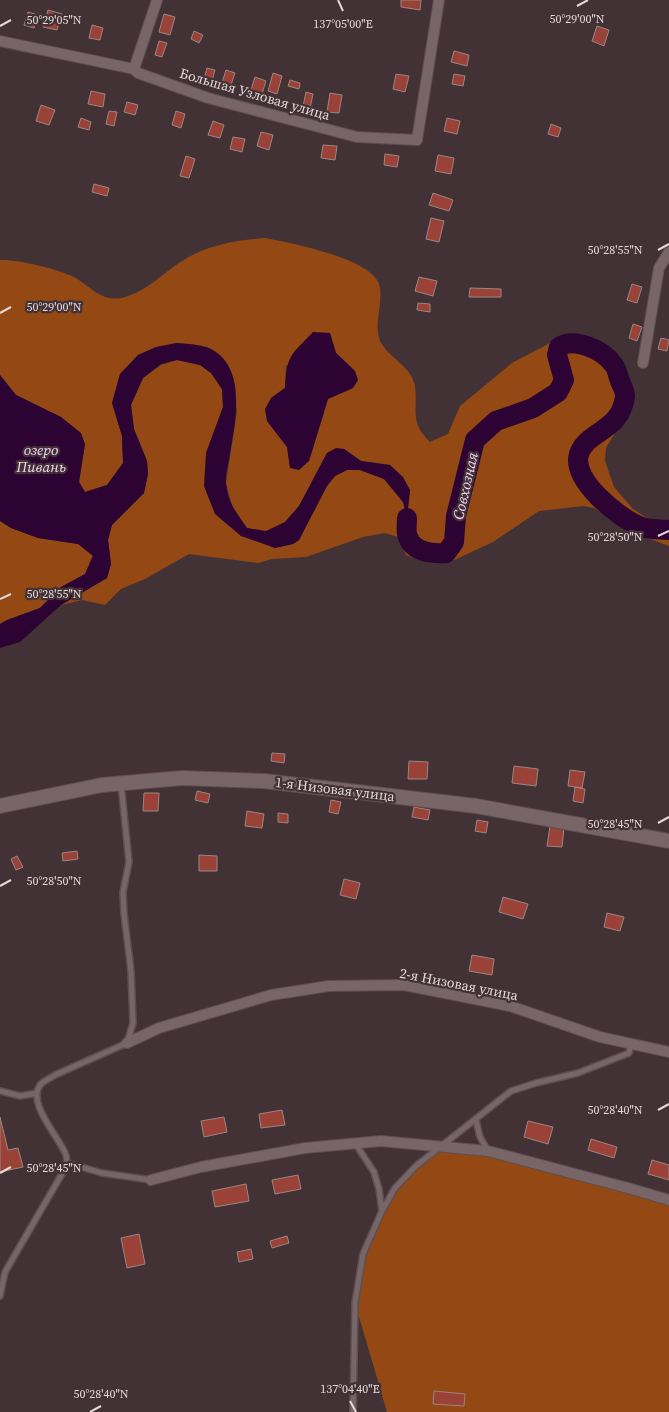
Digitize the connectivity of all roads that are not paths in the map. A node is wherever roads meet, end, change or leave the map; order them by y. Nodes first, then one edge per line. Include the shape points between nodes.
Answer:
1 (157, 0) edge
2 (439, 0) edge
3 (0, 41) edge
4 (134, 69) junction
5 (669, 252) edge
6 (643, 363) dead end
7 (122, 784) junction
8 (0, 806) edge
9 (669, 841) edge
10 (127, 1043) junction
11 (631, 1044) junction
12 (669, 1052) edge
13 (0, 1090) edge
14 (37, 1093) junction
15 (476, 1120) junction
16 (355, 1143) junction
17 (442, 1146) junction
18 (488, 1151) junction
19 (67, 1163) junction
20 (151, 1180) joint
21 (669, 1200) edge
22 (382, 1211) junction
23 (0, 1296) edge
24 (353, 1412) edge

1 - 4 street
2 - 4 street, Большая Узловая улица via 417,140 357,137 208,98
3 - 4 street, Большая Узловая улица
5 - 6 street via 659,268
7 - 8 street, 1-я Низовая улица via 102,785
7 - 9 street, 1-я Низовая улица via 182,778 264,781 476,806
7 - 10 lane via 129,862 123,892 124,914 133,1023
10 - 11 street, 2-я Низовая улица via 159,1028 271,996 329,986 404,985 510,1006 600,1037
10 - 14 lane via 49,1078
11 - 12 street, 2-я Низовая улица
11 - 15 lane via 629,1053 578,1074 510,1091
13 - 14 lane via 20,1096
14 - 19 lane via 39,1107
15 - 17 lane
15 - 18 lane
16 - 17 street via 381,1141
16 - 20 street via 306,1148 201,1167
16 - 22 lane via 374,1172
17 - 18 street
17 - 22 lane via 395,1188
18 - 21 street
19 - 20 lane via 102,1173
19 - 23 lane via 5,1272
22 - 24 lane via 363,1254 355,1302

